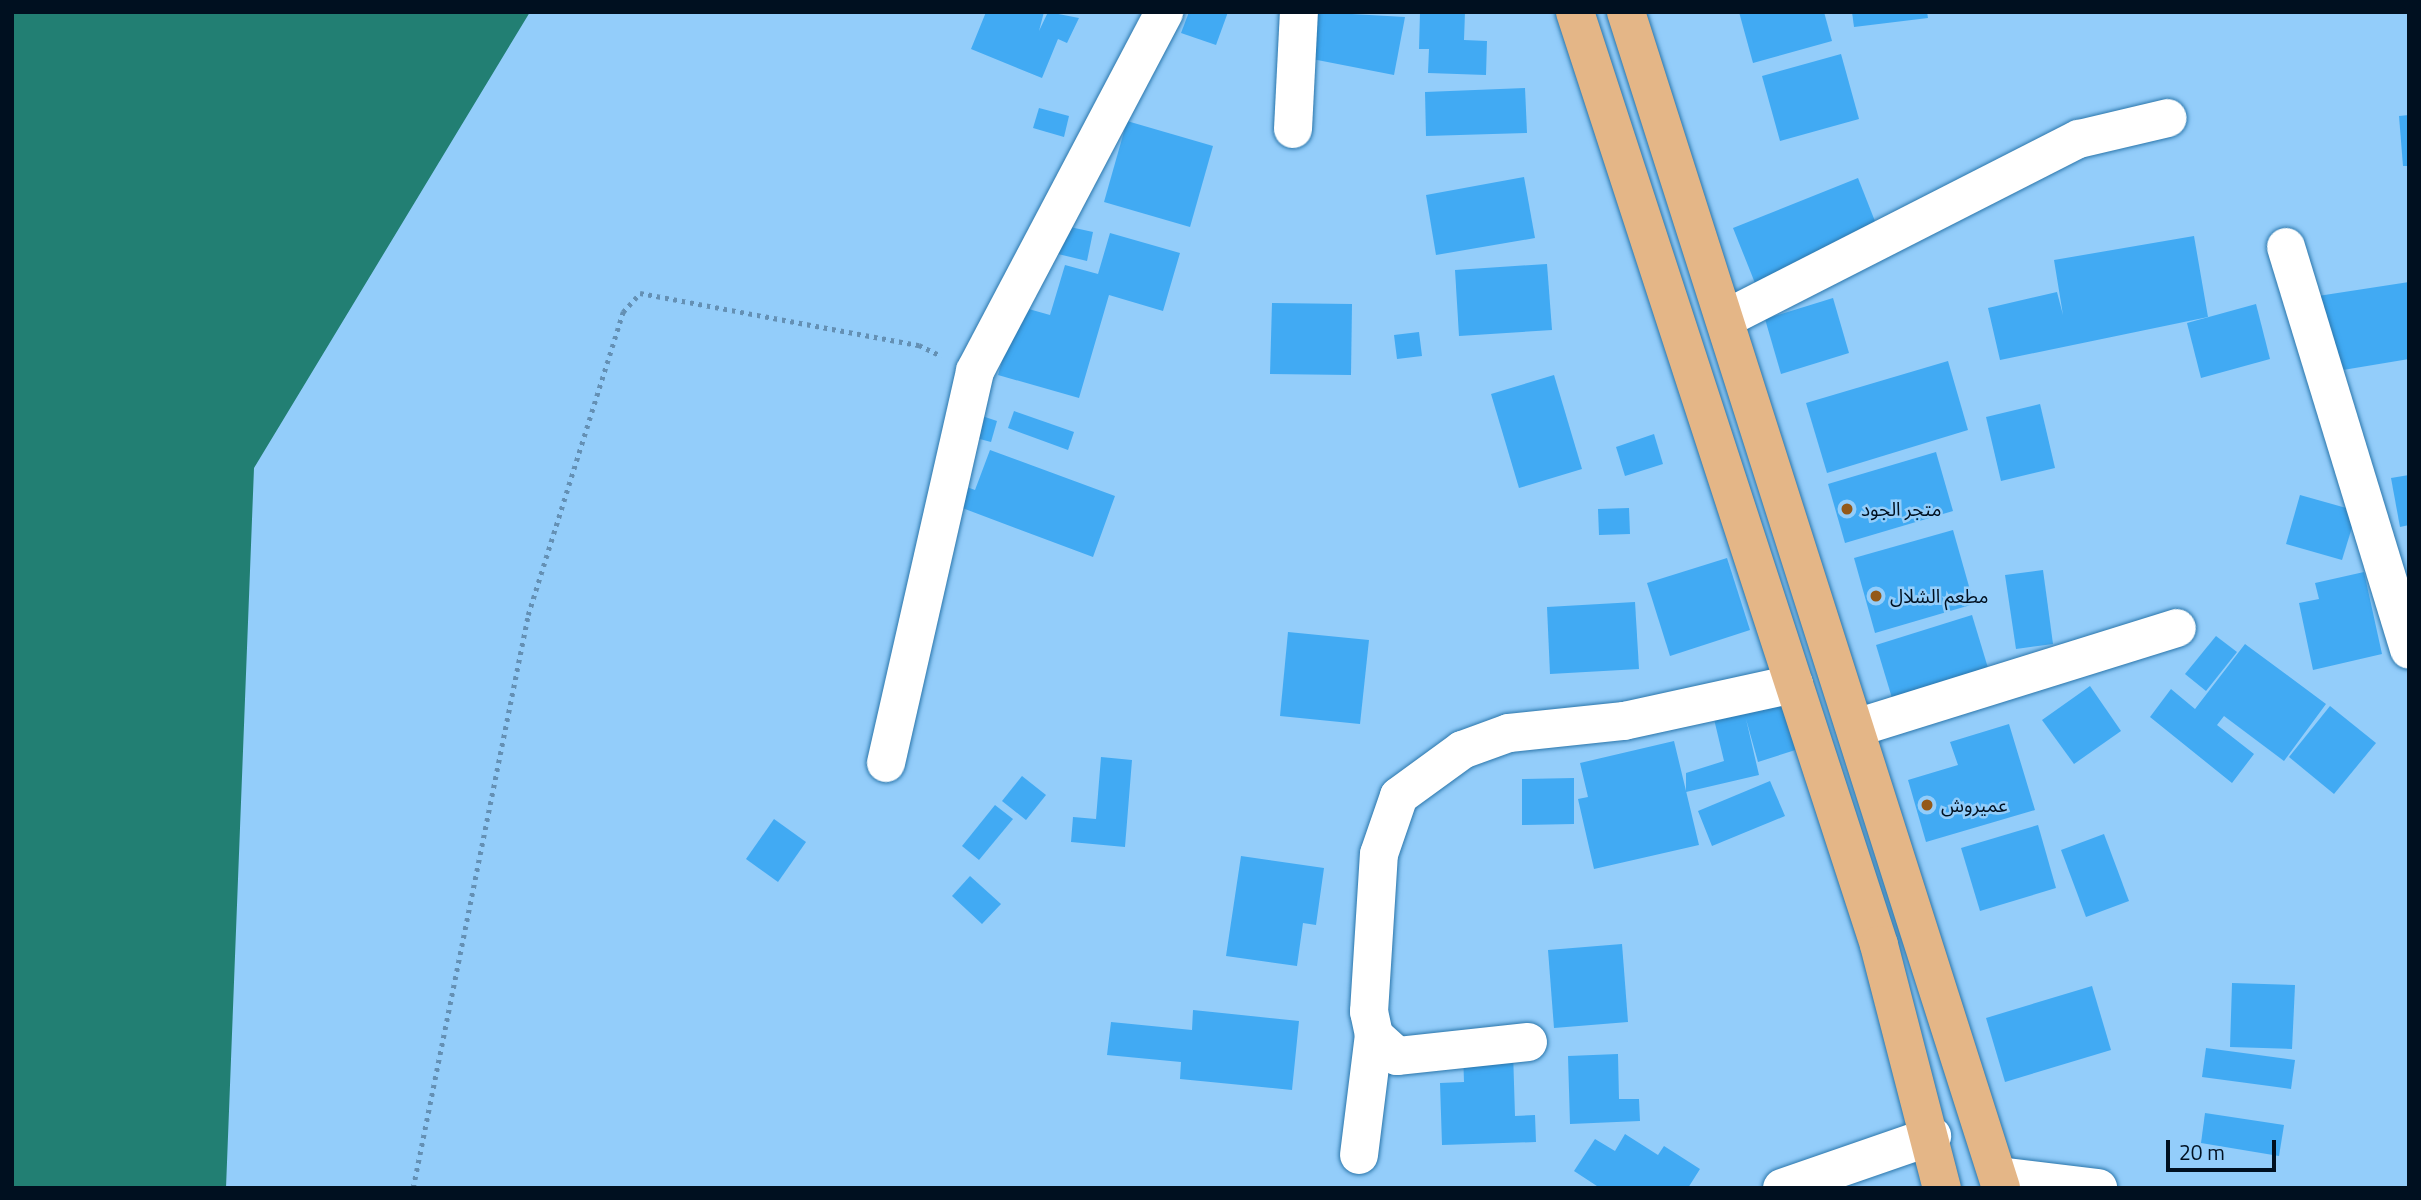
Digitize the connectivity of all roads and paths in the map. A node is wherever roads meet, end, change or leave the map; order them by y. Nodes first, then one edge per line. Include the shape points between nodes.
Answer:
1 (1164, 12) edge
2 (1299, 12) edge
3 (1575, 12) edge
4 (1626, 12) edge
5 (2168, 118) dead end
6 (1293, 129) dead end
7 (2286, 247) dead end
8 (1725, 319) junction
9 (975, 371) junction
10 (2177, 628) dead end
11 (2409, 650) edge
12 (1794, 684) junction
13 (1856, 728) junction
14 (886, 763) dead end
15 (1374, 1035) junction
16 (1528, 1042) dead end
17 (1932, 1136) junction
18 (1359, 1156) dead end
19 (2000, 1182) edge
20 (412, 1188) edge
21 (1782, 1188) edge
22 (1942, 1188) edge
23 (2098, 1188) edge

1 - 9 street
2 - 6 street
3 - 12 main road
4 - 8 main road
5 - 8 street via 2079,139
7 - 11 street
8 - 13 main road
9 - 14 street
9 - 20 path via 919,345 640,293 623,312 528,615
10 - 13 street
12 - 15 street via 1624,721 1509,733 1462,750 1421,776 1399,796 1379,854 1369,1012
12 - 17 main road via 1879,945
13 - 19 main road
15 - 16 street via 1398,1056
15 - 18 street
17 - 21 street
17 - 22 main road
19 - 23 street

